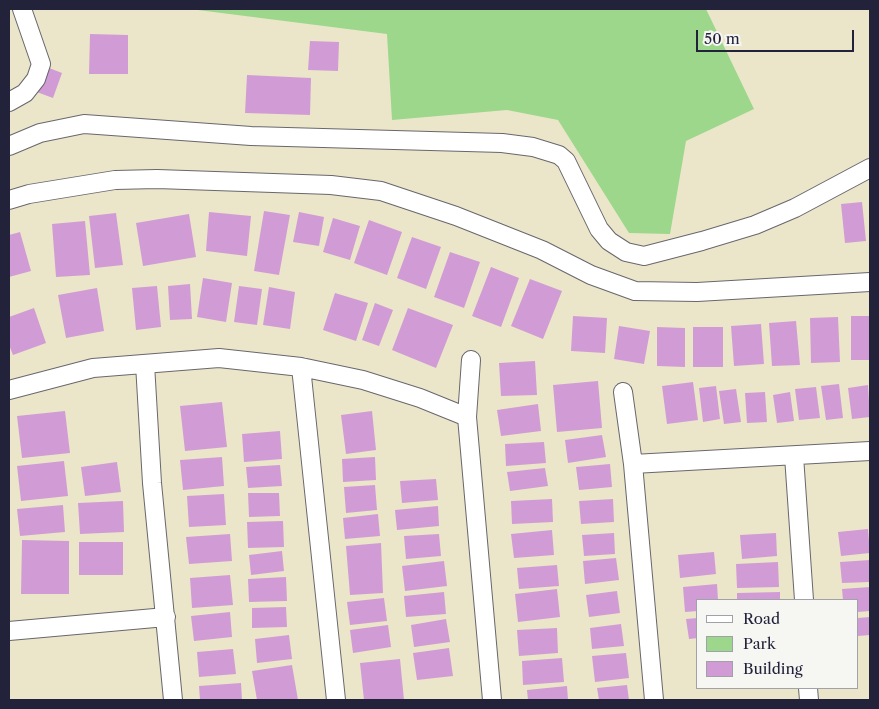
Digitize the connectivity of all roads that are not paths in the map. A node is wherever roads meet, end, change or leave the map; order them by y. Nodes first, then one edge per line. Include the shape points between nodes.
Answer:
1 (22, 9) edge
2 (9, 102) edge
3 (9, 146) edge
4 (870, 168) edge
5 (9, 200) edge
6 (870, 282) edge
7 (471, 360) dead end
8 (145, 364) junction
9 (301, 367) junction
10 (9, 390) edge
11 (623, 392) dead end
12 (467, 417) junction
13 (870, 451) edge
14 (794, 456) junction
15 (633, 464) junction
16 (804, 599) edge
17 (166, 618) junction
18 (9, 631) edge
19 (173, 700) edge
20 (336, 700) edge
21 (492, 700) edge
22 (654, 700) edge

1 - 2 street via 41,64 36,79 25,93
3 - 4 street via 40,133 84,124 251,136 502,143 533,147 560,155 566,161 599,229 609,241 626,252 644,256 702,242 755,224 795,208
5 - 6 street via 115,180 331,185 381,191 456,216 635,291 697,292
7 - 12 street
8 - 9 street via 219,358
8 - 10 street via 93,368
8 - 17 street via 152,483
9 - 12 street via 382,385
9 - 20 street
11 - 15 street
12 - 21 street
13 - 14 street
14 - 15 street
14 - 16 street
15 - 22 street
17 - 18 street
17 - 19 street

